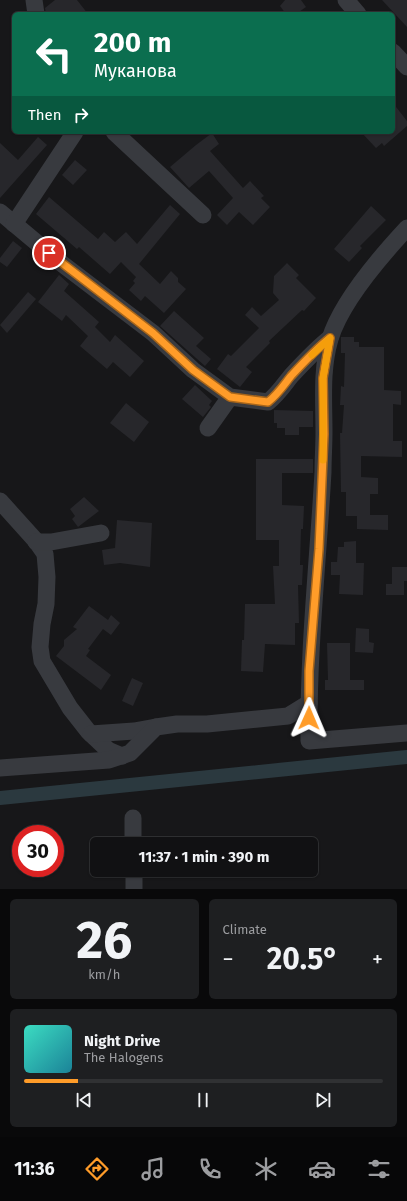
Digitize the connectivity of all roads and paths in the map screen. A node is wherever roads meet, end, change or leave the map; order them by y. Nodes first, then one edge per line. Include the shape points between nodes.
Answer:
1 (34, 0) edge
2 (346, 0) edge
3 (36, 12) edge
4 (356, 12) edge
5 (395, 54) edge
6 (407, 67) edge
7 (74, 134) edge
8 (116, 134) edge
9 (0, 212) edge
10 (203, 215) dead end
11 (14, 224) junction
12 (407, 228) edge
13 (330, 338) junction
14 (230, 397) junction
15 (208, 428) dead end
16 (0, 501) edge
17 (101, 533) dead end
18 (36, 542) junction
19 (309, 703) junction
20 (156, 727) junction
21 (407, 733) edge
22 (91, 734) junction
23 (122, 756) junction
24 (0, 768) edge
25 (133, 818) dead end
26 (134, 837) edge
27 (134, 877) edge
28 (134, 889) edge

1 - 3 street
2 - 4 street
5 - 6 street
7 - 11 street
8 - 10 street
9 - 11 street
11 - 14 street via 153,333 193,370
12 - 13 street via 387,249 349,301
13 - 14 street via 268,402
13 - 19 street via 323,378 324,434
14 - 15 street
16 - 18 street
17 - 18 street via 51,542
18 - 22 street via 45,554 47,577 40,647 42,661 70,708
19 - 20 street via 288,716
19 - 21 street via 309,741
20 - 22 street
20 - 23 street via 130,753
22 - 23 street via 108,750
23 - 24 street via 109,760
25 - 26 street
27 - 28 street

